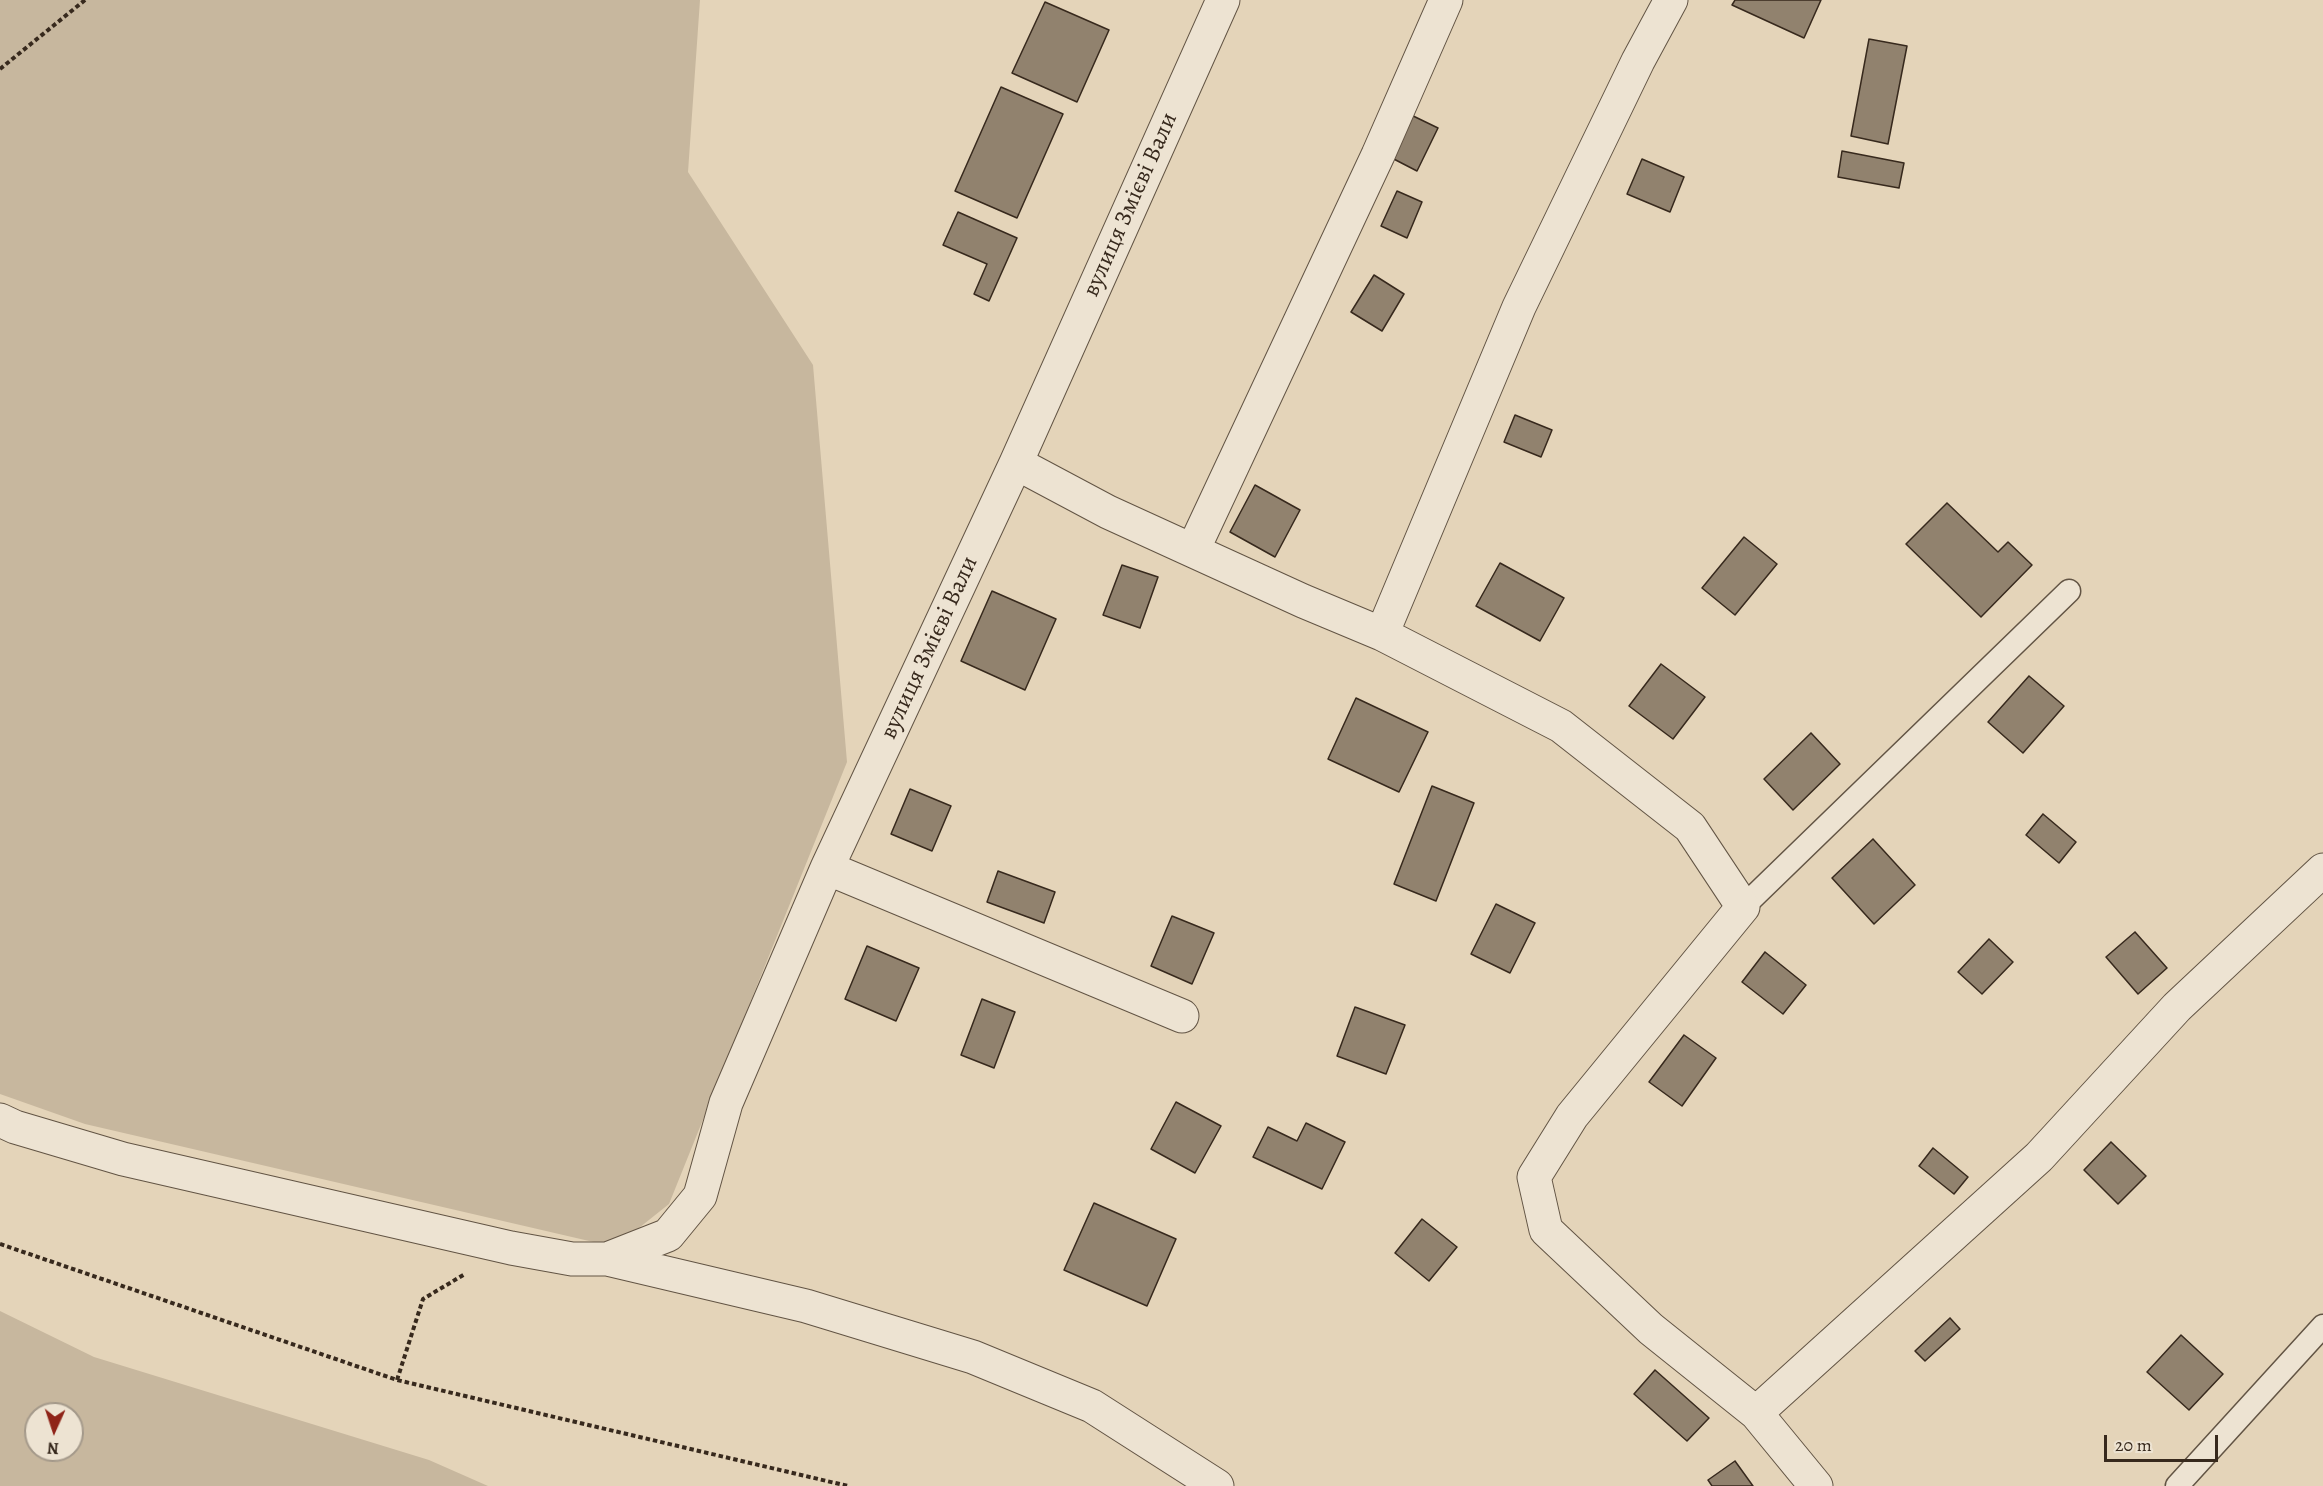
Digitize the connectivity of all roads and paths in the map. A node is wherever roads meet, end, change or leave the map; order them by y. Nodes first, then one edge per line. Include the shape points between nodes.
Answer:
1 (85, 0) edge
2 (1223, 0) edge
3 (1446, 0) edge
4 (1671, 0) edge
5 (0, 69) edge
6 (1016, 463) junction
7 (1193, 550) junction
8 (2069, 591) dead end
9 (1382, 634) junction
10 (827, 868) junction
11 (2323, 870) edge
12 (1743, 907) junction
13 (1182, 1016) dead end
14 (0, 1120) edge
15 (0, 1244) edge
16 (511, 1248) junction
17 (607, 1259) junction
18 (2323, 1326) edge
19 (397, 1380) junction
20 (1756, 1413) junction
21 (848, 1486) edge
22 (1217, 1486) edge
23 (1816, 1486) edge
24 (2177, 1486) edge

1 - 5 path
2 - 6 street, вулиця Змієві Вали
3 - 7 street
4 - 9 street via 1519,307
6 - 7 street via 1108,512
6 - 10 street, вулиця Змієві Вали
7 - 9 street
8 - 12 lane
9 - 12 street via 1561,726 1690,827
10 - 13 street
10 - 17 street, вулиця Змієві Вали via 726,1103 700,1196 668,1235
11 - 20 street via 2177,1007 2039,1157
12 - 20 street via 1572,1116 1533,1177 1546,1230 1651,1329
14 - 16 street via 123,1159
15 - 19 path
16 - 17 street via 572,1259
16 - 19 path via 423,1299
17 - 22 street via 806,1306 973,1357 1092,1407
18 - 24 lane
19 - 21 path
20 - 23 street

